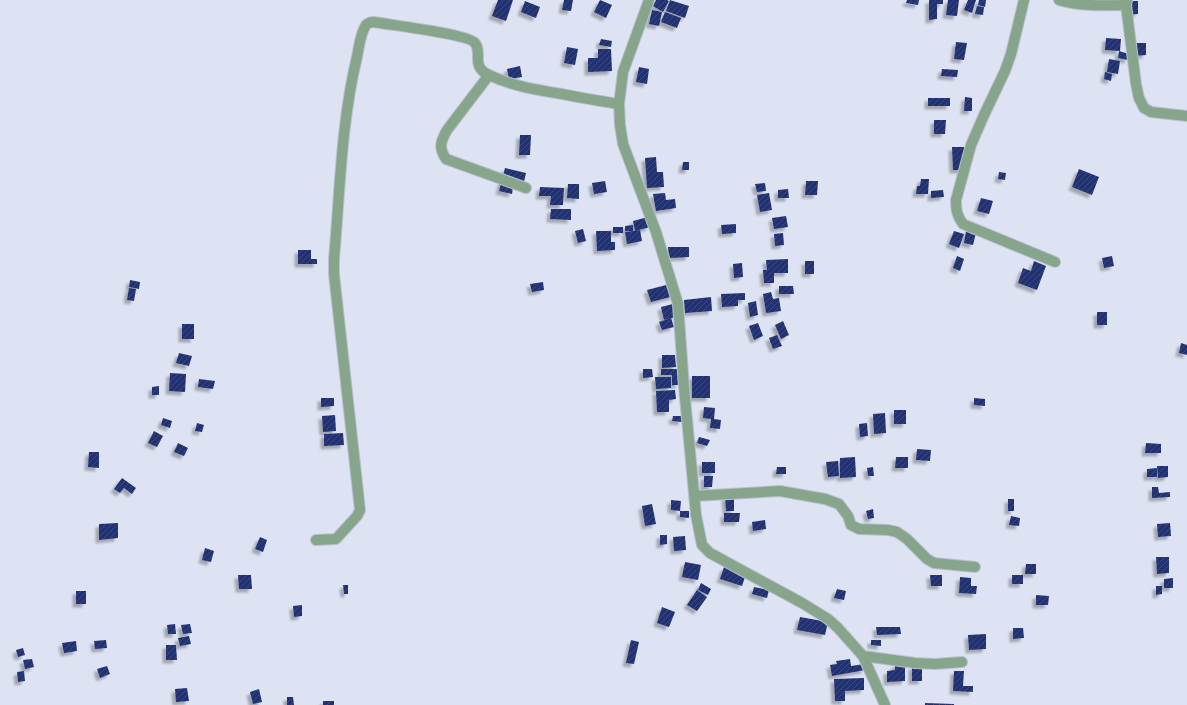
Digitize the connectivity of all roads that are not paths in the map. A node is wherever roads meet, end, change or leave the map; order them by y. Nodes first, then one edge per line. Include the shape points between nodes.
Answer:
1 (649, 0) edge
2 (1024, 0) edge
3 (1059, 0) edge
4 (1127, 2) edge
5 (489, 75) junction
6 (619, 104) junction
7 (1187, 116) edge
8 (526, 188) dead end
9 (1056, 262) dead end
10 (695, 496) junction
11 (316, 540) dead end
12 (975, 567) dead end
13 (863, 656) junction
14 (962, 662) dead end
15 (885, 705) edge

1 - 6 street via 623,72
2 - 9 street via 1005,71 971,145 956,208 963,224
3 - 4 street via 1088,5
4 - 7 street via 1136,84 1144,108 1151,112
5 - 6 street via 535,90
5 - 8 street via 442,138 443,154 446,159
5 - 11 street via 480,68 477,47 471,40 374,22 369,22 364,29 345,120 334,259 360,510 336,539
6 - 10 street via 623,144 656,232 678,304
10 - 12 street via 780,491 825,499 839,504 851,525 859,529 897,532 934,563
10 - 13 street via 699,535 702,545 710,553 828,619
13 - 14 street via 915,663
13 - 15 street

